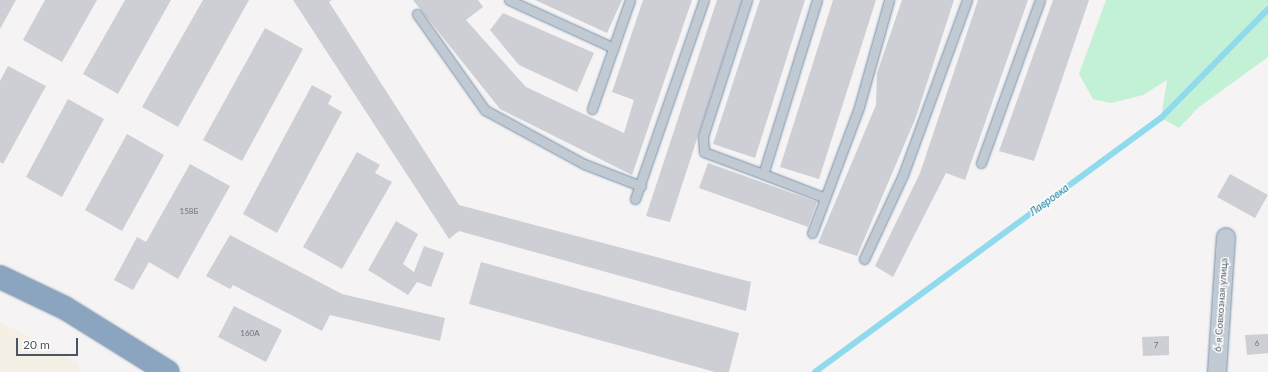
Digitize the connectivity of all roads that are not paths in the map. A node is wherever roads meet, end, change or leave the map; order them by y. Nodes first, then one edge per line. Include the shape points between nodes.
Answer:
1 (509, 0) edge
2 (630, 0) edge
3 (704, 0) edge
4 (747, 0) edge
5 (817, 0) edge
6 (889, 0) edge
7 (967, 0) edge
8 (1040, 0) edge
9 (417, 14) dead end
10 (614, 48) junction
11 (592, 109) dead end
12 (980, 163) dead end
13 (763, 174) junction
14 (641, 186) junction
15 (823, 197) junction
16 (635, 200) dead end
17 (812, 233) dead end
18 (1226, 237) dead end
19 (864, 259) dead end
20 (0, 277) edge
21 (168, 372) edge
22 (1218, 372) edge

1 - 10 lane
2 - 10 lane
3 - 14 lane
4 - 13 lane via 703,136 704,152
5 - 13 lane
6 - 15 lane via 859,107
7 - 19 lane via 903,175
8 - 12 lane
9 - 14 lane via 485,110 584,164
10 - 11 lane
13 - 15 lane
14 - 16 lane
15 - 17 lane
18 - 22 street, 6-я Совхозная улица
20 - 21 highway via 64,308

